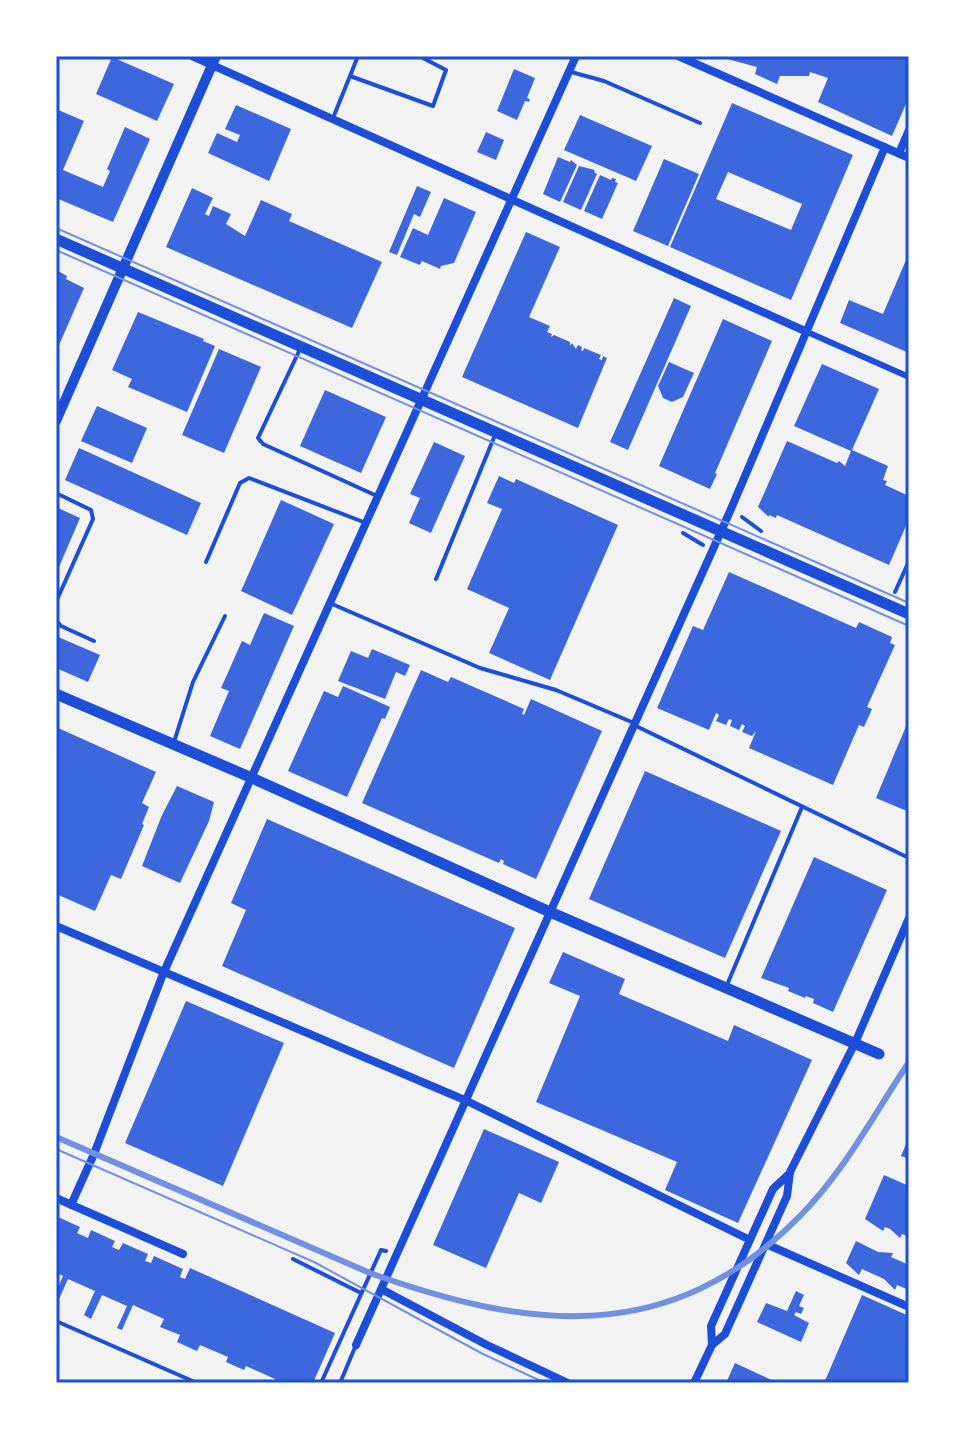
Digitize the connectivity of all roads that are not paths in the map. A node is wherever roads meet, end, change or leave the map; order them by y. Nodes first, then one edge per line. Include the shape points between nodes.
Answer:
1 (192, 56) edge
2 (358, 56) edge
3 (419, 56) edge
4 (576, 56) edge
5 (678, 56) edge
6 (214, 60) edge
7 (569, 71) junction
8 (350, 76) junction
9 (333, 120) junction
10 (700, 123) dead end
11 (909, 130) edge
12 (885, 147) junction
13 (899, 153) junction
14 (909, 158) edge
15 (512, 202) junction
16 (56, 239) edge
17 (122, 268) junction
18 (805, 331) junction
19 (301, 347) junction
20 (909, 377) edge
21 (420, 399) junction
22 (56, 421) edge
23 (496, 432) junction
24 (56, 493) edge
25 (377, 496) junction
26 (366, 523) junction
27 (720, 531) junction
28 (206, 562) dead end
29 (436, 579) dead end
30 (56, 602) edge
31 (330, 603) junction
32 (909, 614) edge
33 (225, 616) dead end
34 (56, 620) edge
35 (94, 641) dead end
36 (56, 694) edge
37 (634, 724) junction
38 (173, 744) junction
39 (252, 778) junction
40 (802, 807) junction
41 (909, 858) edge
42 (550, 912) junction
43 (909, 918) edge
44 (56, 926) edge
45 (163, 974) junction
46 (726, 987) junction
47 (855, 1043) junction
48 (879, 1054) dead end
49 (467, 1101) junction
50 (790, 1172) junction
51 (56, 1198) edge
52 (71, 1205) junction
53 (750, 1240) junction
54 (766, 1244) junction
55 (183, 1254) dead end
56 (381, 1289) junction
57 (909, 1307) edge
58 (356, 1345) joint
59 (712, 1345) junction
60 (340, 1383) edge
61 (568, 1383) edge
62 (694, 1383) edge

1 - 6 street
2 - 8 lane
3 - 8 lane via 446,70 433,106
4 - 7 street
5 - 12 street
6 - 9 street
6 - 17 street
7 - 10 lane
7 - 15 street
8 - 9 lane
9 - 15 street
11 - 13 street
12 - 13 street
12 - 18 street
13 - 14 street
15 - 18 street
15 - 21 street
16 - 17 main road
17 - 19 main road
17 - 22 street
18 - 20 street
18 - 27 street
19 - 21 main road
19 - 25 lane via 258,438
21 - 23 main road
21 - 25 street
23 - 27 main road
23 - 29 lane
24 - 30 lane via 91,510 93,519
25 - 26 street
26 - 28 lane via 249,478 240,483
26 - 31 street
27 - 32 main road
27 - 37 street
31 - 37 lane via 480,668 556,690
31 - 39 street
33 - 38 lane via 193,682
34 - 35 lane
36 - 38 main road
37 - 40 lane
37 - 42 street
38 - 39 main road
39 - 42 main road
39 - 45 street
40 - 41 lane
40 - 46 lane
42 - 46 main road
42 - 49 street
43 - 47 street
44 - 45 street
45 - 49 street
45 - 52 street
46 - 47 main road
47 - 48 main road
47 - 50 street
49 - 53 street
49 - 56 street
50 - 53 street via 773,1189
50 - 54 street via 787,1196
51 - 52 street
52 - 55 street
53 - 59 street via 711,1326
54 - 57 street
54 - 59 street via 725,1334
56 - 58 street
56 - 61 street
58 - 60 lane
59 - 62 street

